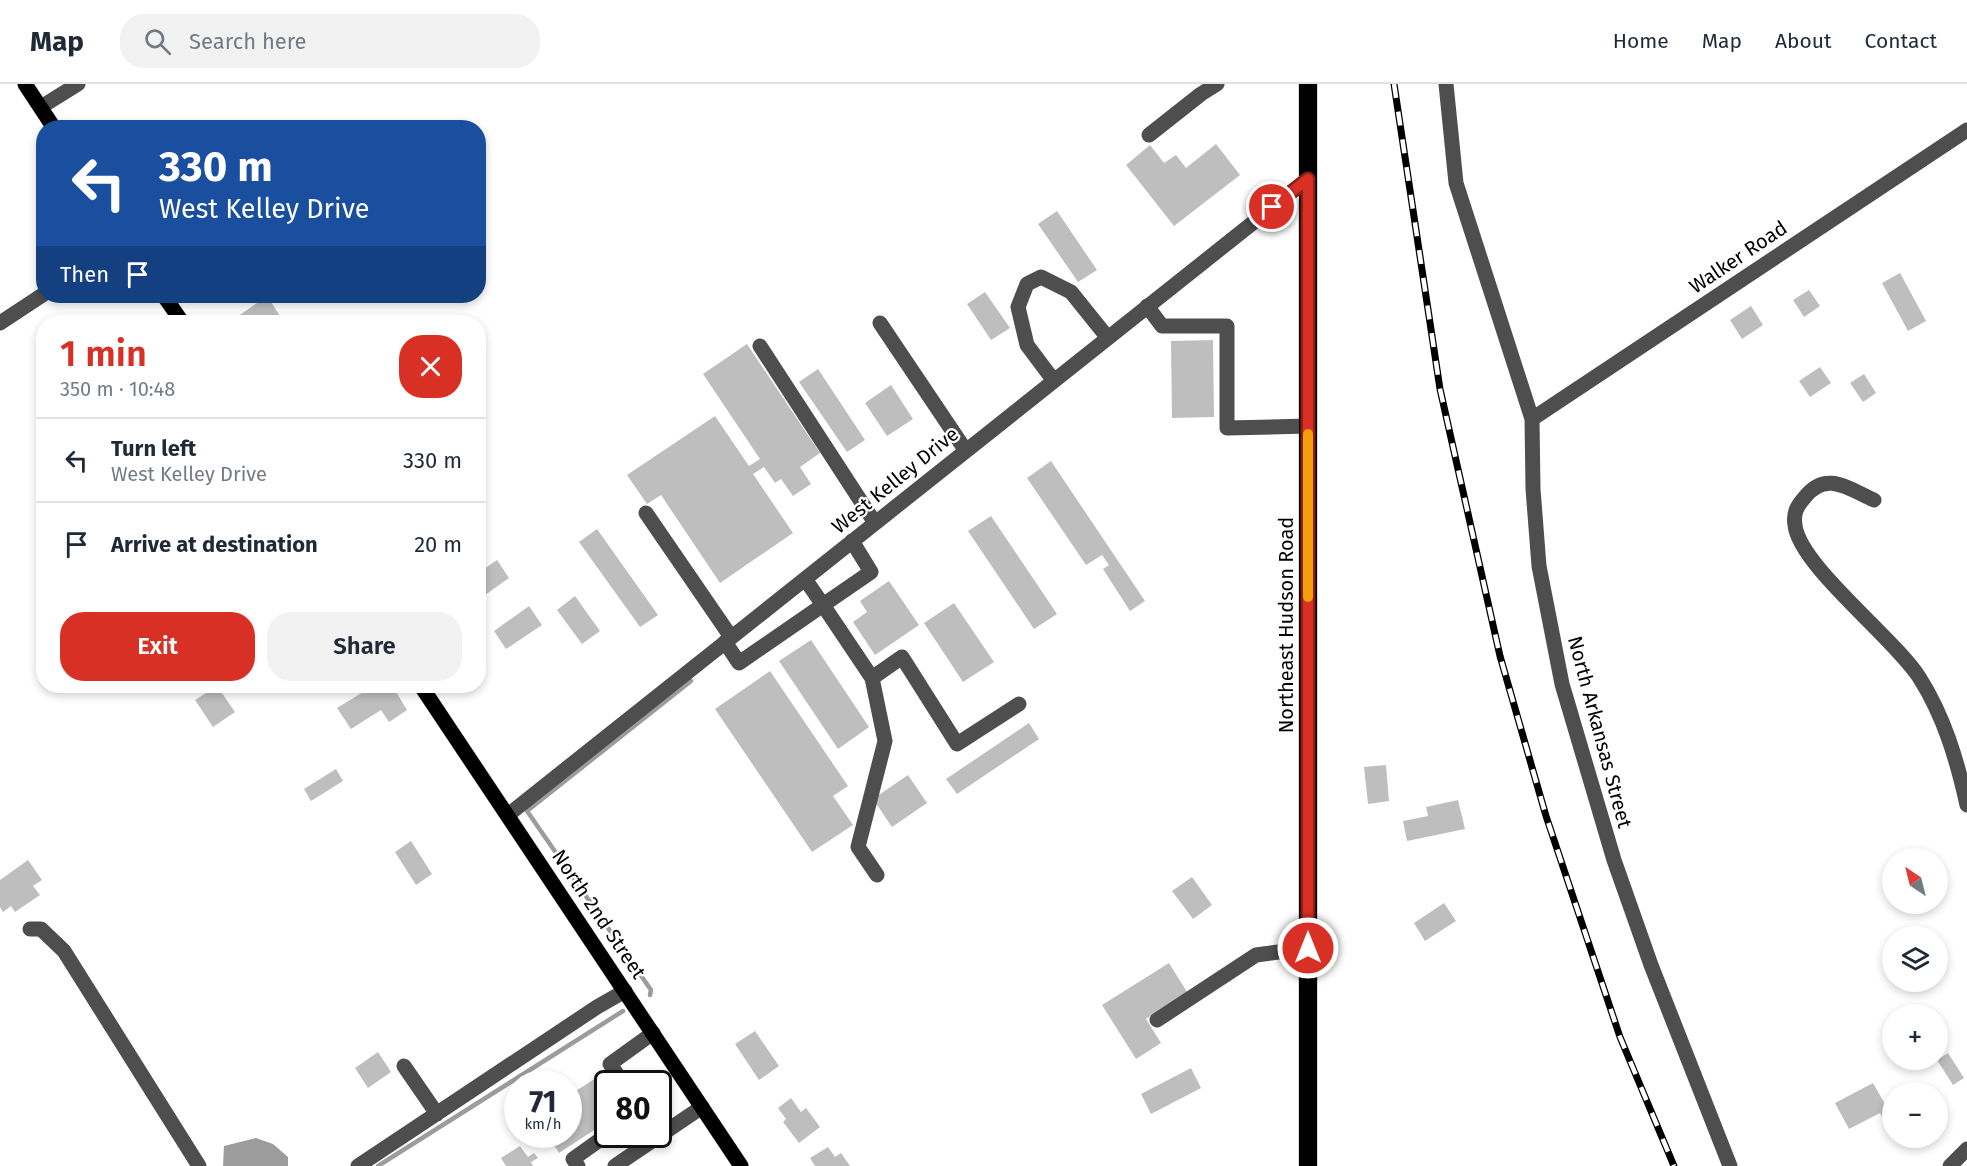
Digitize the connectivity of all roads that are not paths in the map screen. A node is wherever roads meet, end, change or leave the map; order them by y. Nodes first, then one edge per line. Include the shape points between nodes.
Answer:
1 (25, 84) edge
2 (78, 84) edge
3 (1217, 84) edge
4 (1308, 84) edge
5 (1446, 84) edge
6 (41, 107) junction
7 (49, 120) edge
8 (1967, 130) edge
9 (1149, 135) dead end
10 (1308, 179) junction
11 (36, 299) edge
12 (1147, 306) junction
13 (0, 323) edge
14 (880, 323) dead end
15 (1108, 338) junction
16 (760, 346) dead end
17 (1054, 381) junction
18 (1532, 419) junction
19 (1308, 426) junction
20 (966, 451) junction
21 (1874, 500) dead end
22 (646, 513) dead end
23 (875, 523) junction
24 (852, 542) junction
25 (805, 579) junction
26 (823, 605) junction
27 (728, 640) junction
28 (872, 678) junction
29 (426, 693) edge
30 (1019, 705) dead end
31 (1967, 805) edge
32 (508, 815) junction
33 (877, 875) dead end
34 (30, 929) dead end
35 (1308, 948) junction
36 (625, 991) junction
37 (1157, 1020) dead end
38 (653, 1033) junction
39 (404, 1066) dead end
40 (614, 1070) edge
41 (702, 1107) junction
42 (437, 1114) junction
43 (594, 1144) edge
44 (1967, 1149) edge
45 (199, 1166) edge
46 (358, 1166) edge
47 (578, 1166) edge
48 (615, 1166) edge
49 (741, 1166) edge
50 (1308, 1166) edge
51 (1730, 1166) edge
52 (1950, 1166) edge

1 - 6 main road
2 - 6 street
3 - 9 street
4 - 10 highway, Northeast Hudson Road
5 - 18 street, North Arkansas Street via 1456,183
6 - 7 main road
8 - 18 street, Walker Road
10 - 12 street, West Kelley Drive
10 - 19 highway, Northeast Hudson Road
11 - 13 street
12 - 15 street, West Kelley Drive
12 - 19 street via 1162,326 1227,326 1227,428
14 - 20 street
15 - 17 street, West Kelley Drive
15 - 17 street via 1071,292 1041,277 1027,284 1018,307 1027,345
16 - 23 street
17 - 20 street, West Kelley Drive
18 - 51 street, North Arkansas Street via 1539,566 1562,684 1614,860
19 - 35 highway, Northeast Hudson Road
20 - 23 street, West Kelley Drive
21 - 31 street via 1834,482 1823,482 1795,509 1795,527 1804,550 1918,676 1958,763
22 - 27 street
23 - 24 street, West Kelley Drive
24 - 25 street, West Kelley Drive
24 - 26 street via 871,572
25 - 26 street
25 - 27 street, West Kelley Drive
26 - 27 street via 739,663
26 - 28 street
27 - 32 street, West Kelley Drive
28 - 30 street via 902,657 957,744
28 - 33 street via 885,741 858,846
29 - 32 main road, North 2nd Street
32 - 36 main road, North 2nd Street
34 - 45 street via 41,929 64,951
35 - 37 street via 1256,955
35 - 50 highway, Northeast Hudson Road
36 - 38 main road, North 2nd Street
36 - 42 street
38 - 40 street via 610,1064
38 - 41 main road, North 2nd Street
39 - 42 street
41 - 48 street
41 - 49 main road, North 2nd Street
42 - 46 street
43 - 47 street via 573,1159
44 - 52 street

